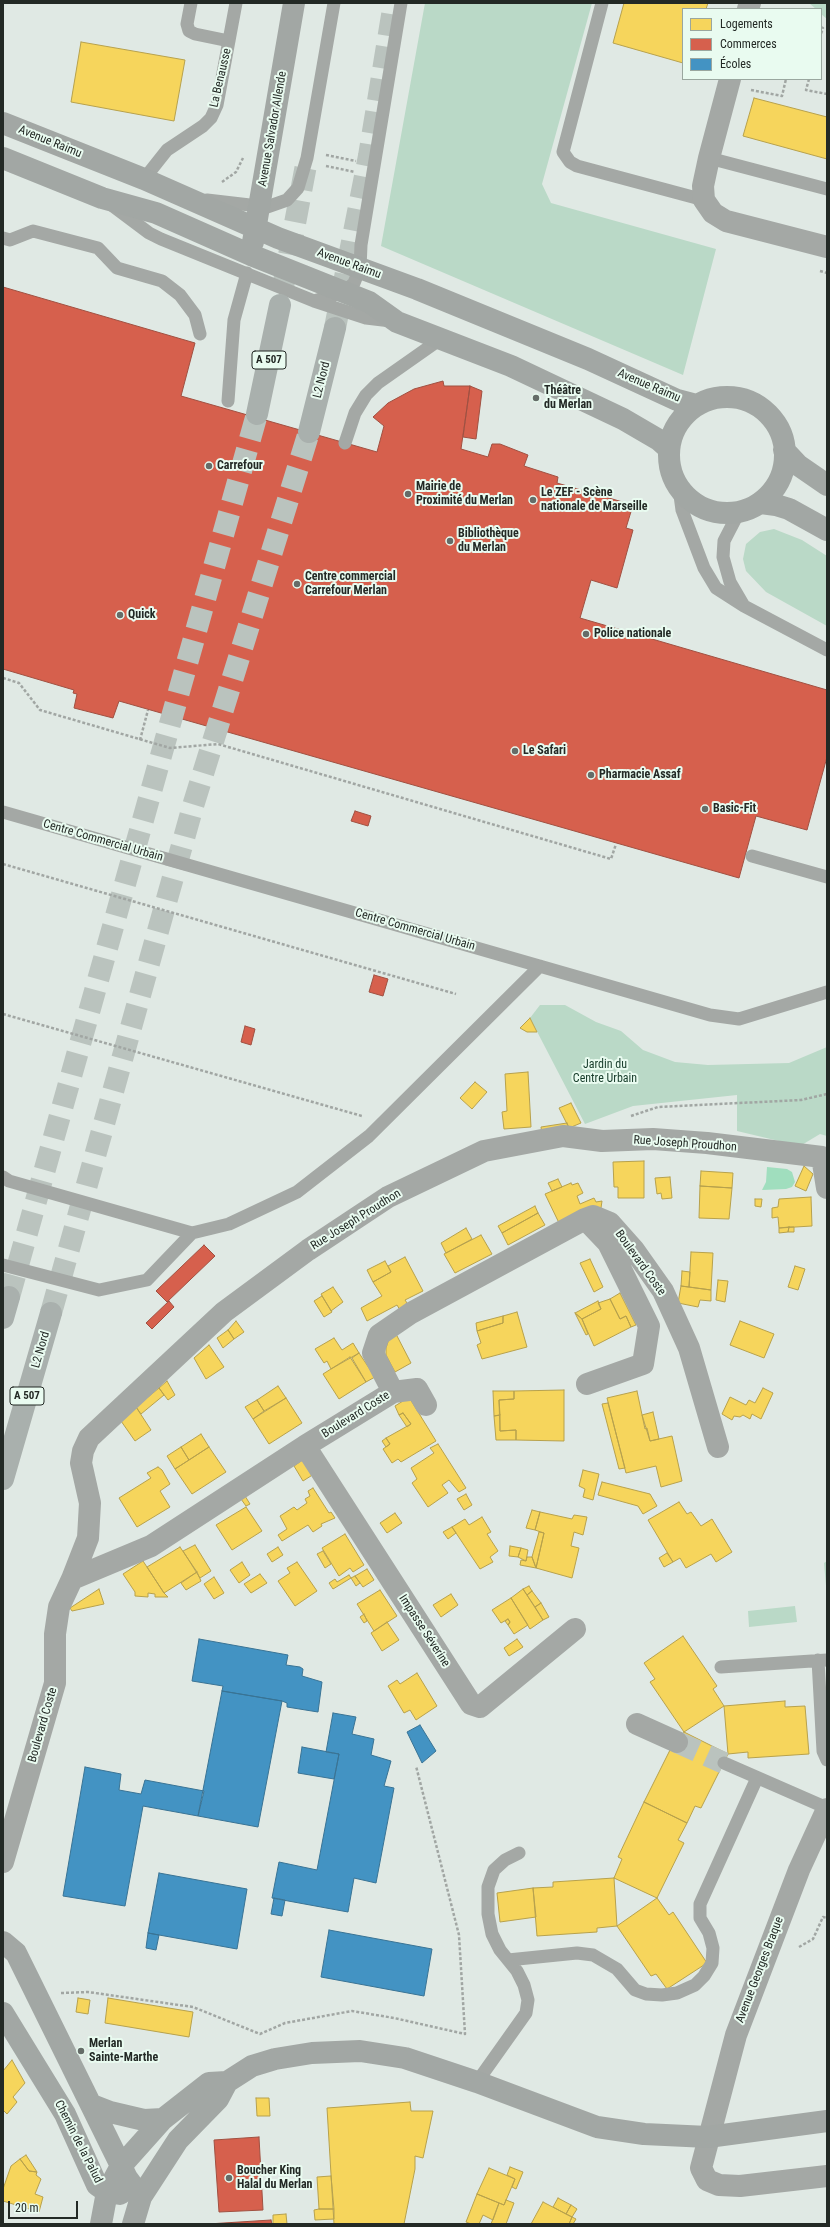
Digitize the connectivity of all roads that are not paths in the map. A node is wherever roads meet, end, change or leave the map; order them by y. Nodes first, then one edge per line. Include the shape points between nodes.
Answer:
1 (191, 3) edge
2 (236, 3) edge
3 (294, 3) edge
4 (334, 3) edge
5 (401, 3) edge
6 (602, 3) edge
7 (229, 41) junction
8 (729, 82) edge
9 (3, 123) edge
10 (3, 158) edge
11 (709, 158) junction
12 (144, 179) junction
13 (827, 189) edge
14 (185, 198) junction
15 (704, 200) junction
16 (260, 207) junction
17 (256, 229) junction
18 (3, 238) edge
19 (827, 247) edge
20 (249, 264) junction
21 (269, 272) junction
22 (369, 272) junction
23 (344, 292) junction
24 (314, 301) junction
25 (280, 305) tunnel mouth
26 (368, 310) junction
27 (335, 328) tunnel mouth
28 (200, 334) dead end
29 (442, 338) junction
30 (228, 401) dead end
31 (696, 405) junction
32 (257, 414) tunnel mouth
33 (308, 432) tunnel mouth
34 (345, 443) dead end
35 (668, 448) junction
36 (784, 450) junction
37 (827, 485) edge
38 (679, 488) junction
39 (761, 503) junction
40 (739, 512) junction
41 (827, 530) edge
42 (744, 606) junction
43 (827, 650) edge
44 (3, 812) edge
45 (752, 856) dead end
46 (827, 877) edge
47 (540, 966) junction
48 (827, 992) edge
49 (825, 1156) edge
50 (3, 1177) edge
51 (827, 1188) edge
52 (585, 1219) junction
53 (192, 1233) junction
54 (3, 1264) edge
55 (9, 1297) tunnel mouth
56 (51, 1313) tunnel mouth
57 (3, 1318) edge
58 (587, 1384) dead end
59 (393, 1392) junction
60 (426, 1405) dead end
61 (305, 1446) junction
62 (718, 1447) dead end
63 (3, 1479) edge
64 (72, 1579) junction
65 (575, 1629) dead end
66 (823, 1660) edge
67 (721, 1667) dead end
68 (637, 1724) dead end
69 (677, 1742) tunnel mouth
70 (827, 1760) edge
71 (724, 1763) tunnel mouth
72 (757, 1778) junction
73 (827, 1808) edge
74 (520, 1853) dead end
75 (3, 1862) edge
76 (3, 1942) edge
77 (508, 1960) junction
78 (3, 2012) edge
79 (227, 2082) junction
80 (477, 2082) junction
81 (92, 2104) junction
82 (163, 2119) junction
83 (827, 2121) edge
84 (708, 2137) junction
85 (121, 2166) junction
86 (827, 2176) edge
87 (107, 2192) junction
88 (141, 2197) junction
89 (101, 2224) edge
90 (133, 2224) edge

1 - 7 lane, La Benausse via 187,24 189,31
2 - 7 lane, La Benausse
3 - 16 street, Avenue Salvador Allende
4 - 16 lane via 307,158 298,188 287,200
5 - 22 lane via 361,245
6 - 15 lane via 563,152 570,162 577,166
7 - 12 lane, La Benausse via 217,105 211,118 167,150
8 - 11 street
9 - 12 street, Avenue Raimu
10 - 20 street via 102,198 156,213
11 - 13 lane
11 - 15 street via 703,186
12 - 14 street, Avenue Raimu
14 - 16 lane
14 - 17 street, Avenue Raimu
15 - 19 street via 713,213 726,221
16 - 17 street, Avenue Salvador Allende
17 - 20 street, Avenue Salvador Allende
17 - 22 street, Avenue Raimu
18 - 28 lane via 10,240 33,231 98,248 117,268 162,281 180,295 195,315
20 - 21 street
20 - 30 lane via 234,320
21 - 23 street
21 - 24 lane
22 - 23 lane
22 - 31 street, Avenue Raimu via 588,359 677,400
23 - 24 lane
23 - 26 street
24 - 26 lane
25 - 32 highway, A 507
26 - 29 street
27 - 33 highway, L2 Nord
29 - 34 lane via 378,383 366,395 355,413
29 - 35 street via 511,366 622,419
31 - 35 street via 682,417 672,433
31 - 36 street via 711,398 736,398 748,401 774,421 782,434
35 - 38 street via 672,475
36 - 37 street via 798,465
36 - 39 street via 779,479
38 - 40 street via 693,502 708,510
38 - 42 lane via 682,510 704,568 716,588
39 - 40 street
39 - 41 street via 789,509
40 - 42 lane via 724,541 723,557 730,582
42 - 43 lane
44 - 47 lane, Centre Commercial Urbain
45 - 46 lane
47 - 48 lane, Centre Commercial Urbain via 710,1015 739,1019
47 - 53 lane via 369,1136 297,1192 228,1224
49 - 51 street, Rue Joseph Proudhon
49 - 64 street, Rue Joseph Proudhon via 707,1143 653,1139 602,1141 563,1136 484,1152 388,1197 308,1250 224,1312 89,1438 81,1463 90,1503 88,1538
50 - 53 lane via 9,1181
52 - 58 street via 608,1243 649,1326 642,1364
52 - 59 street, Boulevard Coste via 418,1310 380,1335 373,1353
52 - 62 street, Boulevard Coste via 594,1216 610,1222 663,1291 689,1348
53 - 54 lane via 147,1280 99,1290
55 - 57 highway
56 - 63 highway, L2 Nord / A 507
59 - 60 street via 417,1389
59 - 61 street, Boulevard Coste
61 - 64 street, Boulevard Coste via 151,1546
61 - 65 street, Impasse Séverine via 471,1704 480,1707
64 - 75 street, Boulevard Coste via 59,1607 55,1634 55,1683
66 - 67 lane
66 - 70 lane via 823,1751
68 - 69 street
71 - 72 lane
72 - 73 lane
72 - 77 lane via 700,1904 700,1918 709,1933 713,1948 712,1963 695,1985 677,1993 646,1994 635,1990 617,1970 594,1955 578,1953
73 - 84 street, Avenue Georges Braque via 799,1870 739,2027
74 - 77 lane via 505,1860 494,1870 488,1887 488,1914 492,1934
76 - 81 street via 16,1953
77 - 80 lane via 518,1971 524,1985 528,2000 526,2013
78 - 87 street, Chemin de la Palud via 65,2114 97,2185
79 - 80 street via 252,2066 275,2059 321,2052 360,2051 405,2058
79 - 82 street via 209,2083
79 - 88 street via 218,2099 178,2140
80 - 84 street via 597,2127 644,2134
81 - 82 street via 110,2112 144,2120
81 - 85 street
82 - 85 street
83 - 84 street
84 - 86 street, Avenue Georges Braque via 700,2168 707,2180 719,2185 740,2186
85 - 87 street
85 - 88 street
87 - 88 street, Chemin de la Palud
87 - 89 street
88 - 90 street

